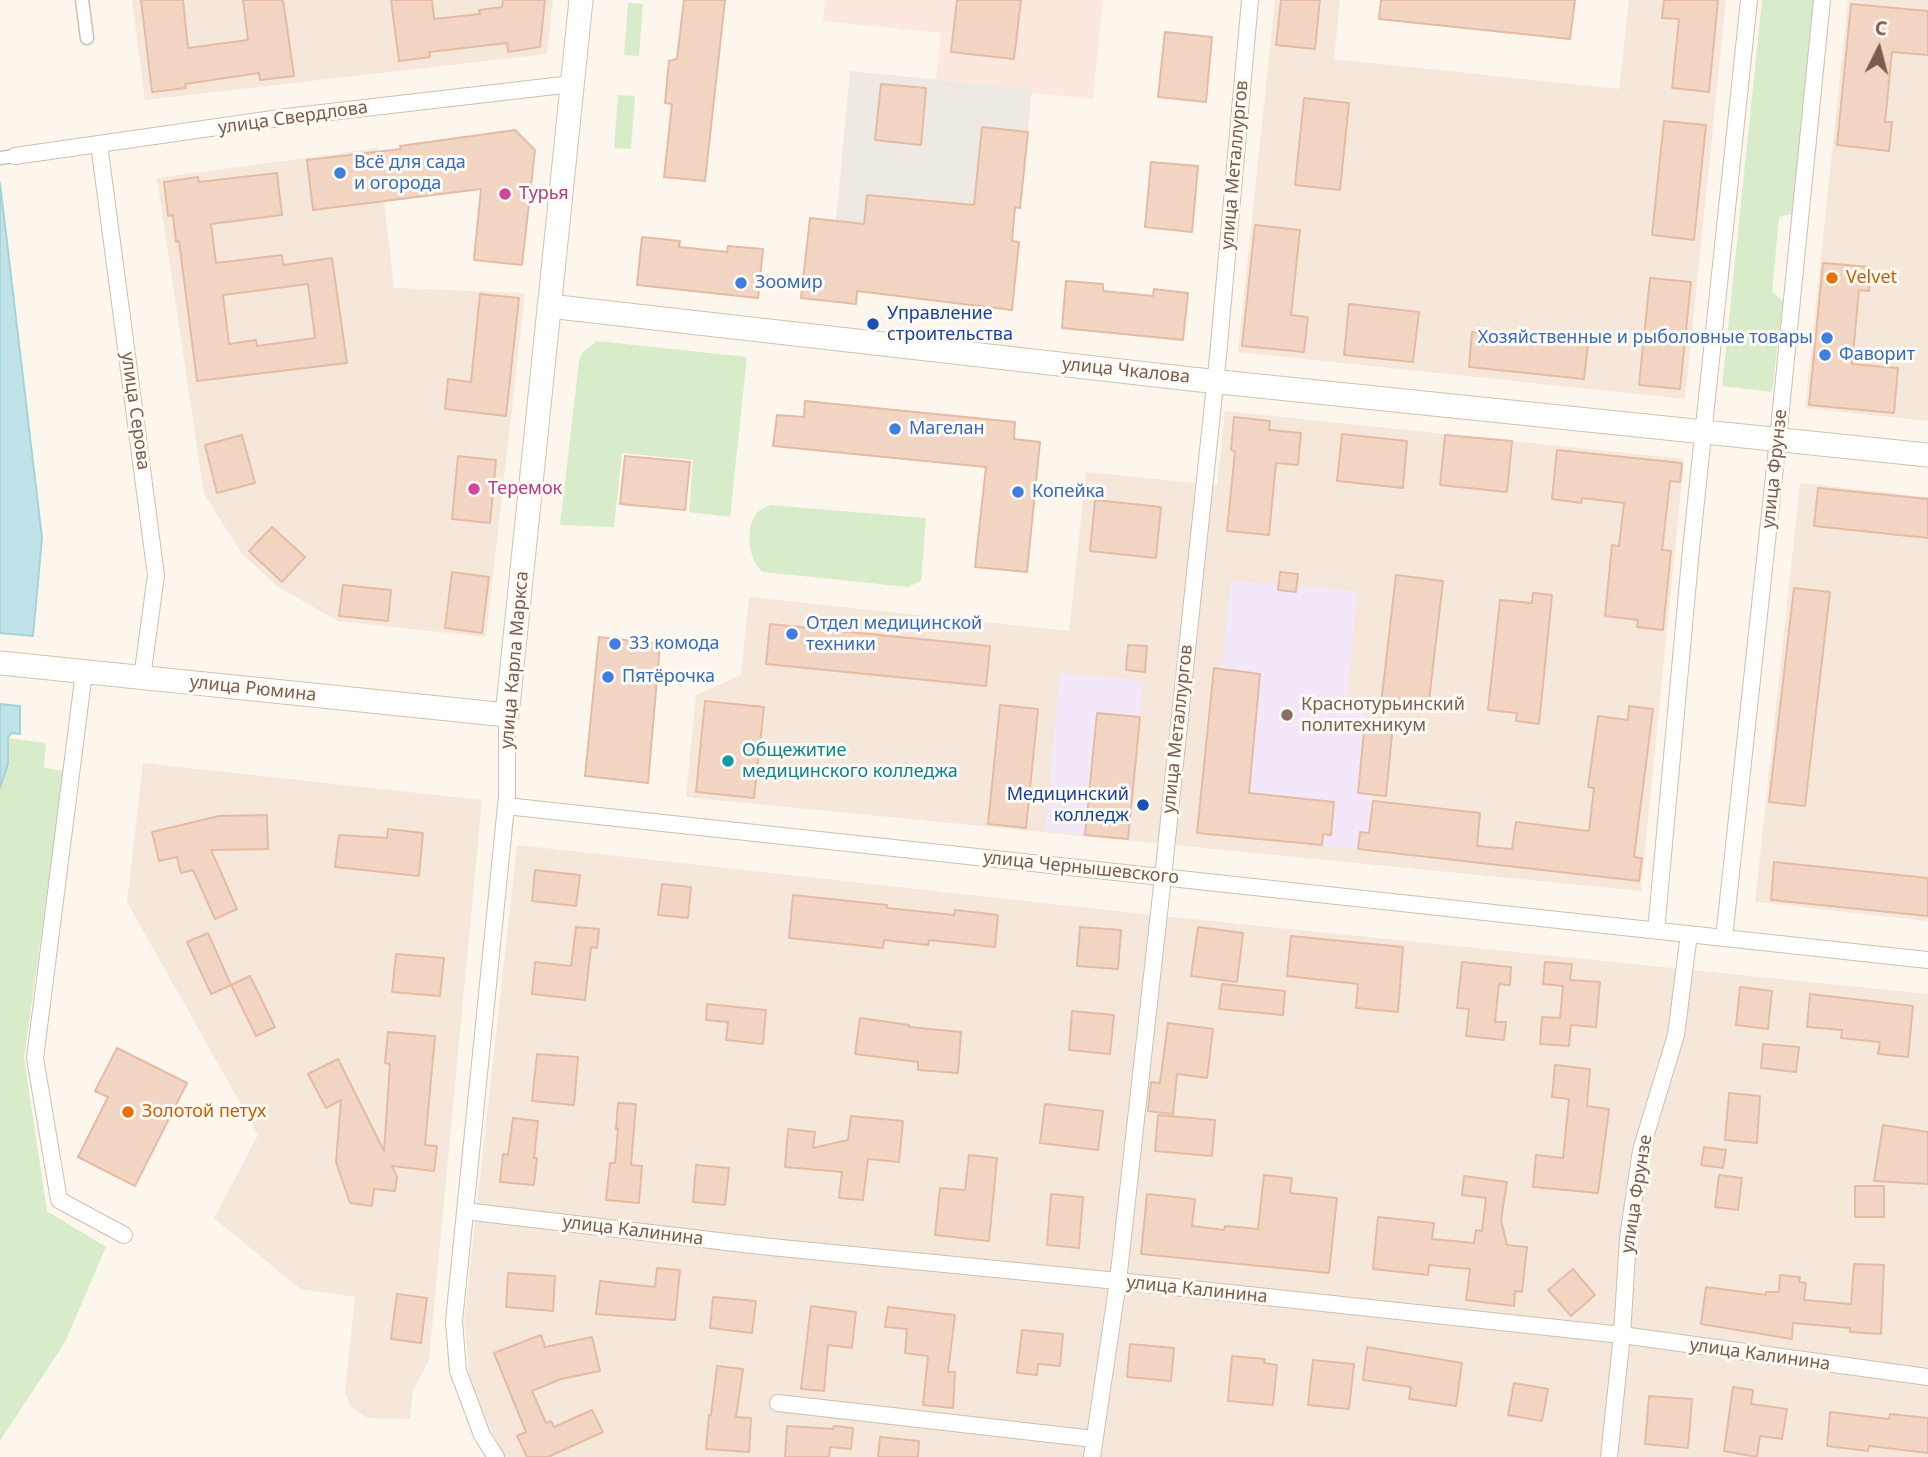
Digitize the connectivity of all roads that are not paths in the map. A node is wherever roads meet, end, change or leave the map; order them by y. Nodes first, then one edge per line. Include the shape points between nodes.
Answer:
1 (82, 0) edge
2 (581, 0) edge
3 (1250, 0) edge
4 (1749, 0) edge
5 (1822, 0) edge
6 (87, 38) dead end
7 (572, 84) junction
8 (99, 144) junction
9 (7, 157) edge
10 (549, 306) junction
11 (1214, 381) junction
12 (1703, 431) junction
13 (1778, 439) junction
14 (1928, 455) edge
15 (0, 663) edge
16 (84, 671) junction
17 (142, 678) junction
18 (507, 715) junction
19 (506, 806) junction
20 (1163, 877) junction
21 (1656, 931) junction
22 (1689, 934) junction
23 (1724, 938) junction
24 (1928, 960) edge
25 (465, 1211) junction
26 (124, 1235) dead end
27 (1118, 1282) junction
28 (1622, 1335) junction
29 (1928, 1377) edge
30 (778, 1403) dead end
31 (1094, 1439) junction
32 (496, 1457) edge
33 (1092, 1457) edge
34 (1609, 1457) edge

1 - 6 street
2 - 7 main road, улица Карла Маркса
3 - 11 street, улица Металлургов
4 - 12 street
5 - 13 street, улица Фрунзе
7 - 8 street, улица Свердлова
7 - 10 main road, улица Карла Маркса
8 - 9 street, улица Свердлова
8 - 17 street, улица Серова via 156,575
10 - 11 main road, улица Чкалова
10 - 18 main road, улица Карла Маркса
11 - 12 main road, улица Чкалова
11 - 20 street, улица Металлургов
12 - 13 main road, улица Чкалова
12 - 21 street
13 - 14 main road
13 - 23 street, улица Фрунзе
15 - 16 main road, улица Рюмина
16 - 17 main road, улица Рюмина
16 - 26 street via 35,1058 59,1200
17 - 18 main road, улица Рюмина
18 - 19 street, улица Карла Маркса
19 - 20 street, улица Чернышевского
19 - 25 street, улица Карла Маркса
20 - 21 street, улица Чернышевского
20 - 27 street, улица Металлургов
21 - 22 street, улица Чернышевского
22 - 23 street, улица Чернышевского
22 - 28 street, улица Фрунзе via 1676,1035 1641,1150 1628,1238
23 - 24 street
25 - 27 street, улица Калинина
25 - 32 street, улица Карла Маркса via 454,1321 458,1371 482,1435
27 - 28 street, улица Калинина
27 - 31 street, улица Металлургов
28 - 29 street, улица Калинина
28 - 34 street, улица Фрунзе
30 - 31 street
31 - 33 street, улица Металлургов

